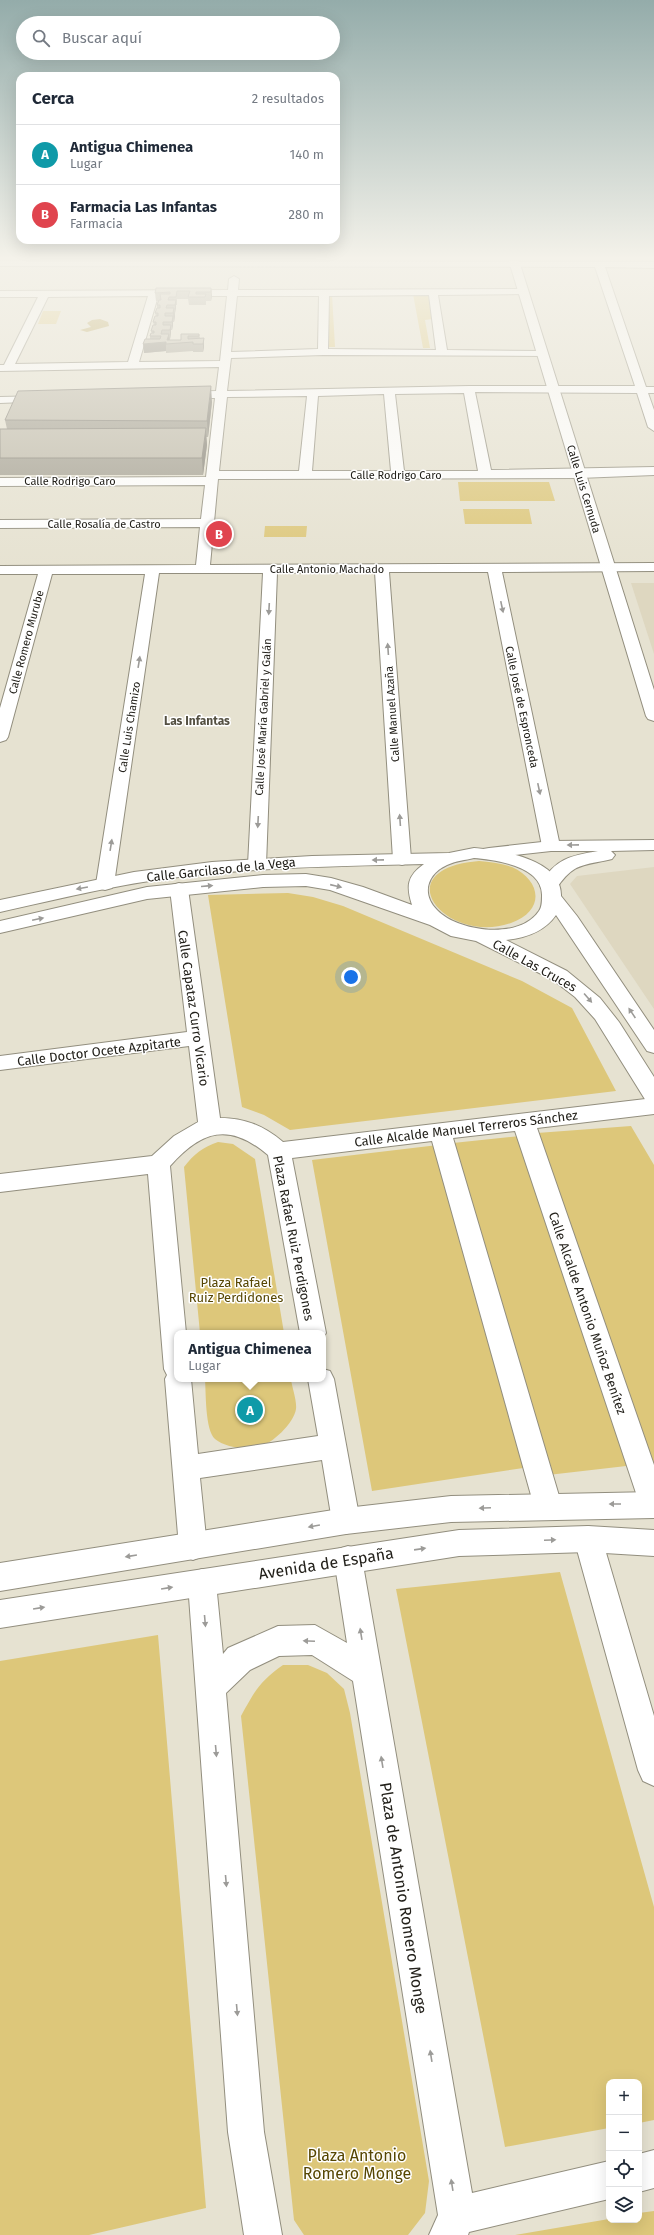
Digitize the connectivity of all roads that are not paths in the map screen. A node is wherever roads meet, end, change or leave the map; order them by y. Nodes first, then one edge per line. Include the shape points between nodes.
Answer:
1 (120, 365) edge
2 (224, 365) edge
3 (546, 365) edge
4 (632, 365) edge
5 (4, 368) edge
6 (470, 389) junction
7 (553, 389) junction
8 (640, 389) junction
9 (654, 390) edge
10 (389, 391) junction
11 (313, 392) junction
12 (222, 394) junction
13 (166, 395) edge
14 (55, 399) edge
15 (0, 400) edge
16 (654, 427) edge
17 (201, 442) edge
18 (216, 442) junction
19 (654, 471) edge
20 (485, 474) junction
21 (579, 474) junction
22 (306, 475) junction
23 (398, 475) junction
24 (212, 478) junction
25 (0, 482) edge
26 (207, 523) junction
27 (0, 524) edge
28 (654, 567) edge
29 (382, 569) junction
30 (494, 569) junction
31 (608, 569) junction
32 (0, 570) edge
33 (46, 570) junction
34 (153, 570) junction
35 (202, 570) junction
36 (270, 570) junction
37 (654, 716) edge
38 (0, 737) edge
39 (654, 844) edge
40 (551, 846) junction
41 (489, 853) junction
42 (446, 858) junction
43 (402, 859) junction
44 (256, 865) junction
45 (105, 884) junction
46 (178, 889) junction
47 (550, 891) junction
48 (0, 906) edge
49 (432, 920) junction
50 (0, 927) edge
51 (482, 937) junction
52 (198, 1038) junction
53 (654, 1046) edge
54 (0, 1063) edge
55 (654, 1095) edge
56 (654, 1106) edge
57 (523, 1121) junction
58 (210, 1127) junction
59 (440, 1131) junction
60 (278, 1151) junction
61 (159, 1164) junction
62 (0, 1183) edge
63 (312, 1330) edge
64 (174, 1335) edge
65 (178, 1382) edge
66 (322, 1382) edge
67 (334, 1446) junction
68 (186, 1468) junction
69 (654, 1505) edge
70 (548, 1506) junction
71 (346, 1521) junction
72 (588, 1539) junction
73 (654, 1543) edge
74 (193, 1547) junction
75 (348, 1559) junction
76 (0, 1577) edge
77 (202, 1583) junction
78 (0, 1614) edge
79 (367, 1672) junction
80 (211, 1687) junction
81 (654, 1770) edge
82 (654, 2169) edge
83 (642, 2172) edge
84 (606, 2181) edge
85 (452, 2225) edge
86 (263, 2235) edge

1 - 5 street
2 - 12 street
3 - 7 street, Calle Luis Cernuda
4 - 8 street
6 - 7 street
6 - 10 street
6 - 20 street
7 - 8 street
7 - 21 street, Calle Luis Cernuda
8 - 9 street
8 - 16 street
10 - 11 street
10 - 23 street
11 - 12 street
11 - 22 street
12 - 13 street
12 - 18 street
14 - 15 street
17 - 18 street
18 - 24 street
19 - 21 street, Calle Rodrigo Caro
20 - 21 street, Calle Rodrigo Caro
20 - 23 street, Calle Rodrigo Caro
21 - 31 street, Calle Luis Cernuda
22 - 23 street, Calle Rodrigo Caro
22 - 24 street, Calle Rodrigo Caro
24 - 25 street, Calle Rodrigo Caro
24 - 26 street
26 - 27 street, Calle Rosalía de Castro
26 - 35 street
28 - 31 street, Calle Antonio Machado
29 - 30 street, Calle Antonio Machado
29 - 36 street, Calle Antonio Machado
43 -> 29 street, Calle Manuel Azaña
30 - 31 street, Calle Antonio Machado
30 -> 40 street, Calle José de Espronceda
31 - 37 street, Calle Luis Cernuda
32 - 33 street, Calle Antonio Machado
33 - 34 street, Calle Antonio Machado
33 - 38 street, Calle Romero Murube
34 - 35 street, Calle Antonio Machado
45 -> 34 street, Calle Luis Chamizo
35 - 36 street, Calle Antonio Machado
36 -> 44 street, Calle José María Gabriel y Galán
39 -> 40 street
39 - 47 street via 570,862 555,872
40 - 41 street
41 - 42 street
41 - 47 street via 526,864 539,873
42 - 43 street, Calle Garcilaso de la Vega
42 - 49 street via 430,867 419,879 416,893 421,907
43 -> 44 street, Calle Garcilaso de la Vega via 303,861
44 - 45 street, Calle Garcilaso de la Vega via 178,871
45 -> 48 street, Calle Garcilaso de la Vega
46 -> 49 street, Calle Garcilaso de la Vega via 263,880 306,880 356,890
50 -> 46 street, Calle Garcilaso de la Vega via 147,893
46 - 52 street, Calle Capataz Curro Vicario
47 - 51 street via 549,911 539,922 524,931 504,936
53 -> 47 street
49 - 51 street via 458,932
51 -> 55 street, Calle Las Cruces via 540,965 582,992 604,1017
52 - 54 street, Calle Doctor Ocete Azpitarte
52 - 58 street, Calle Capataz Curro Vicario
56 - 57 street, Calle Alcalde Manuel Terreros Sánchez
57 - 59 street, Calle Alcalde Manuel Terreros Sánchez
57 - 69 street, Calle Alcalde Antonio Muñoz Benítez
58 - 60 street, Plaza Rafael Ruiz Perdigones via 251,1132
58 - 61 street via 179,1144 167,1153
59 - 60 street, Calle Alcalde Manuel Terreros Sánchez
59 - 70 street
60 - 63 street, Plaza Rafael Ruiz Perdigones
61 - 62 street
61 - 64 street
65 - 68 street
66 - 67 street
67 - 68 street
67 - 71 street
68 - 74 street
69 -> 70 street
70 -> 71 street via 451,1509
71 -> 74 street
72 - 73 street, Avenida de España
75 -> 72 street, Avenida de España via 459,1543
72 - 81 street
74 -> 76 street
75 - 77 street, Avenida de España
79 -> 75 street, Plaza de Antonio Romero Monge
78 -> 77 street, Avenida de España
77 -> 80 street
79 -> 80 street via 315,1640 278,1641 239,1659
85 -> 79 street, Plaza de Antonio Romero Monge
80 -> 86 street via 246,2132
82 - 83 street
84 - 85 street

